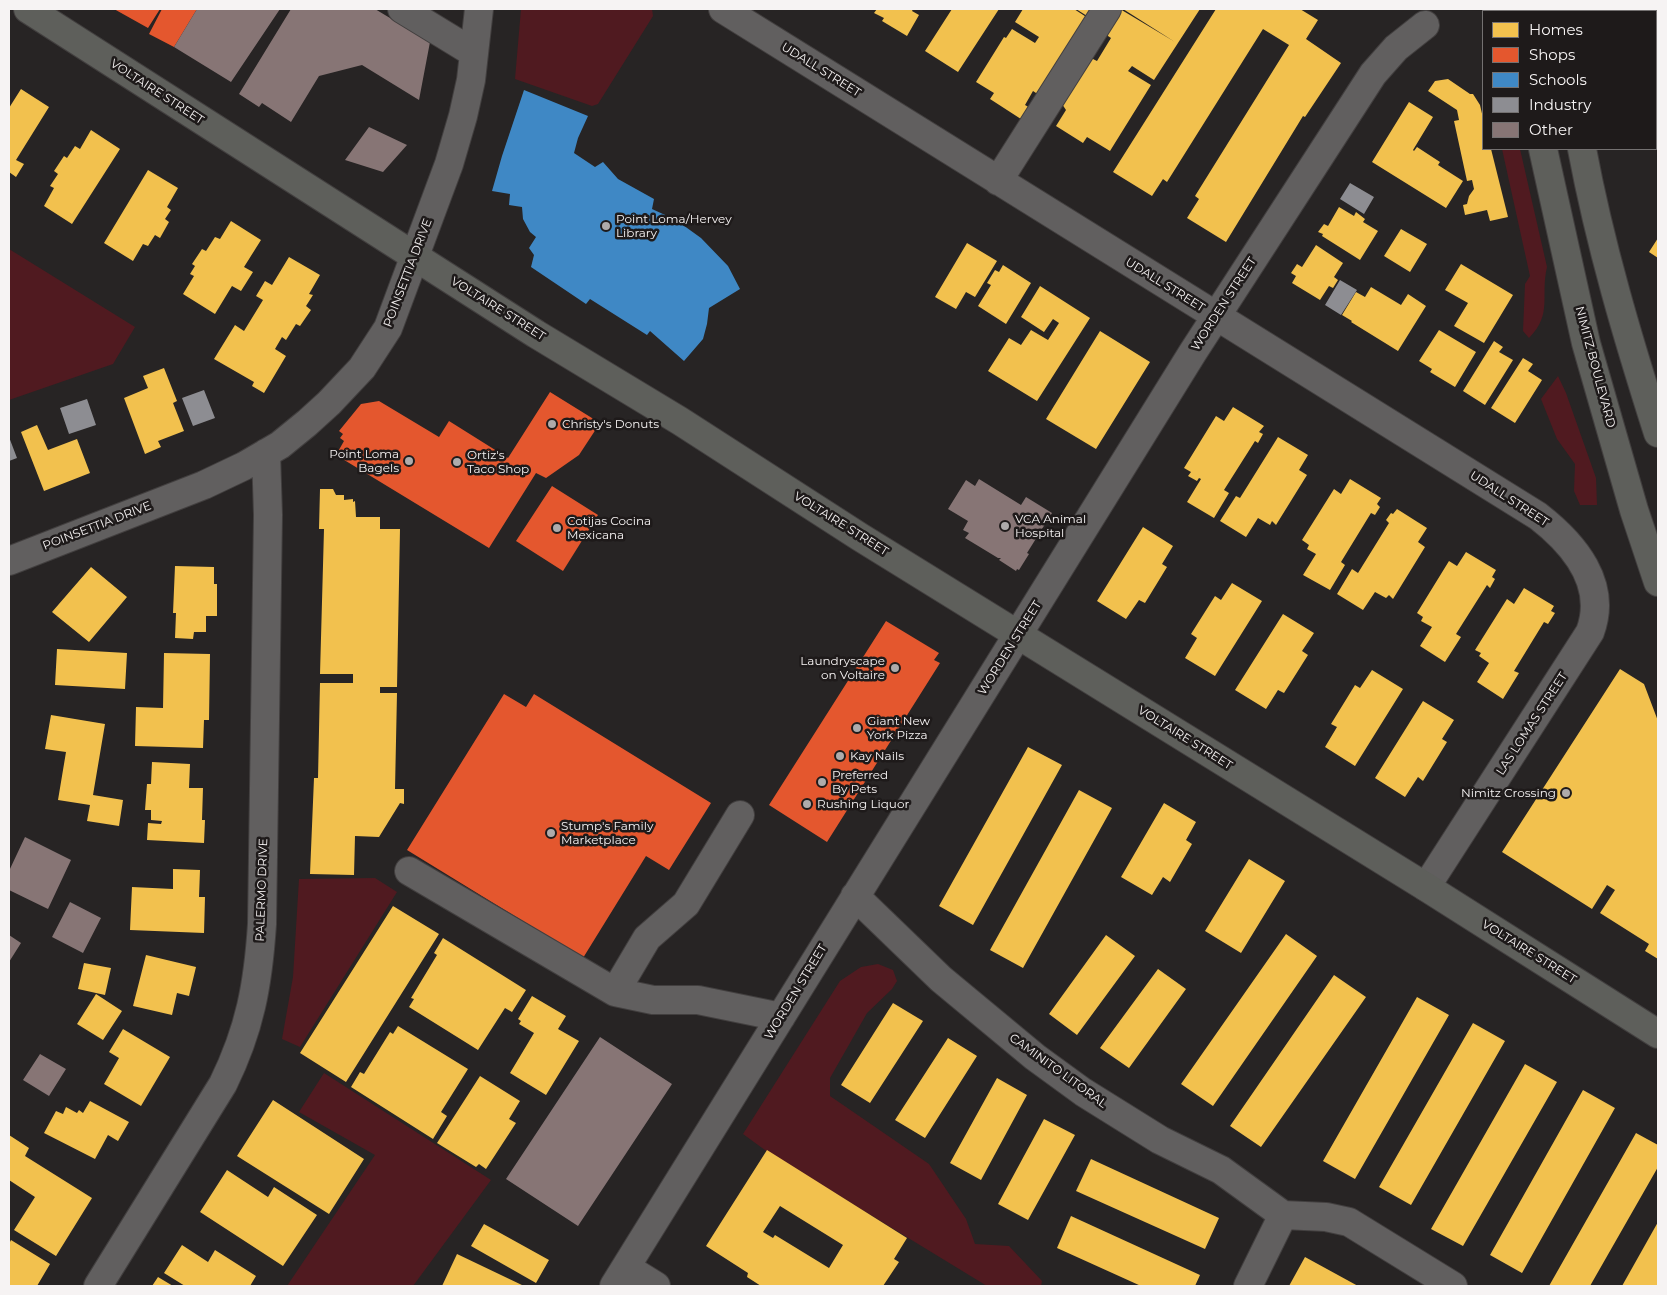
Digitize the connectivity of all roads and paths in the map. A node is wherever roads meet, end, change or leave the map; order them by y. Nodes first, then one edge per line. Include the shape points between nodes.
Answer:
1 (28, 9) edge
2 (402, 9) edge
3 (478, 9) edge
4 (723, 9) edge
5 (1107, 9) edge
6 (9, 14) edge
7 (1425, 25) dead end
8 (56, 27) junction
9 (474, 53) junction
10 (1543, 150) edge
11 (1582, 150) edge
12 (998, 181) junction
13 (415, 256) junction
14 (1215, 316) junction
15 (1658, 433) edge
16 (266, 453) junction
17 (9, 561) edge
18 (1591, 578) joint
19 (1658, 582) edge
20 (1018, 634) junction
21 (740, 816) dead end
22 (408, 871) dead end
23 (1426, 887) junction
24 (855, 896) junction
25 (615, 992) junction
26 (782, 1017) junction
27 (1658, 1034) edge
28 (1283, 1215) junction
29 (620, 1277) edge
30 (98, 1286) edge
31 (656, 1286) edge
32 (1248, 1286) edge
33 (1453, 1286) edge

1 - 8 main road, VOLTAIRE STREET
2 - 9 street
3 - 9 street, POINSETTIA DRIVE
4 - 12 street, UDALL STREET
5 - 12 street
6 - 8 main road
7 - 14 street, WORDEN STREET via 1396,48 1373,74
8 - 13 main road, VOLTAIRE STREET
9 - 13 street, POINSETTIA DRIVE via 463,116
10 - 19 main road, NIMITZ BOULEVARD via 1586,343
11 - 15 main road via 1622,317
12 - 14 street, UDALL STREET
13 - 16 street, POINSETTIA DRIVE via 388,328 362,368 307,423
13 - 20 main road, VOLTAIRE STREET
14 - 18 street, UDALL STREET via 1538,516 1570,545
14 - 20 street, WORDEN STREET
16 - 17 street, POINSETTIA DRIVE via 204,485
16 - 30 street, PALERMO DRIVE via 268,515 262,924 248,1023 222,1084
18 - 23 street, LAS LOMAS STREET via 1595,608 1593,623 1584,643
20 - 23 main road, VOLTAIRE STREET
20 - 24 street, WORDEN STREET
21 - 25 street via 686,904 646,938
22 - 25 street
23 - 27 main road, VOLTAIRE STREET
24 - 26 street, WORDEN STREET
24 - 28 street, CAMINITO LITORAL via 941,979 1035,1057 1082,1092 1160,1140 1221,1170
25 - 26 street via 653,1000 698,1000
26 - 29 street, WORDEN STREET
28 - 32 street
28 - 33 street via 1326,1217 1349,1222
29 - 31 street

